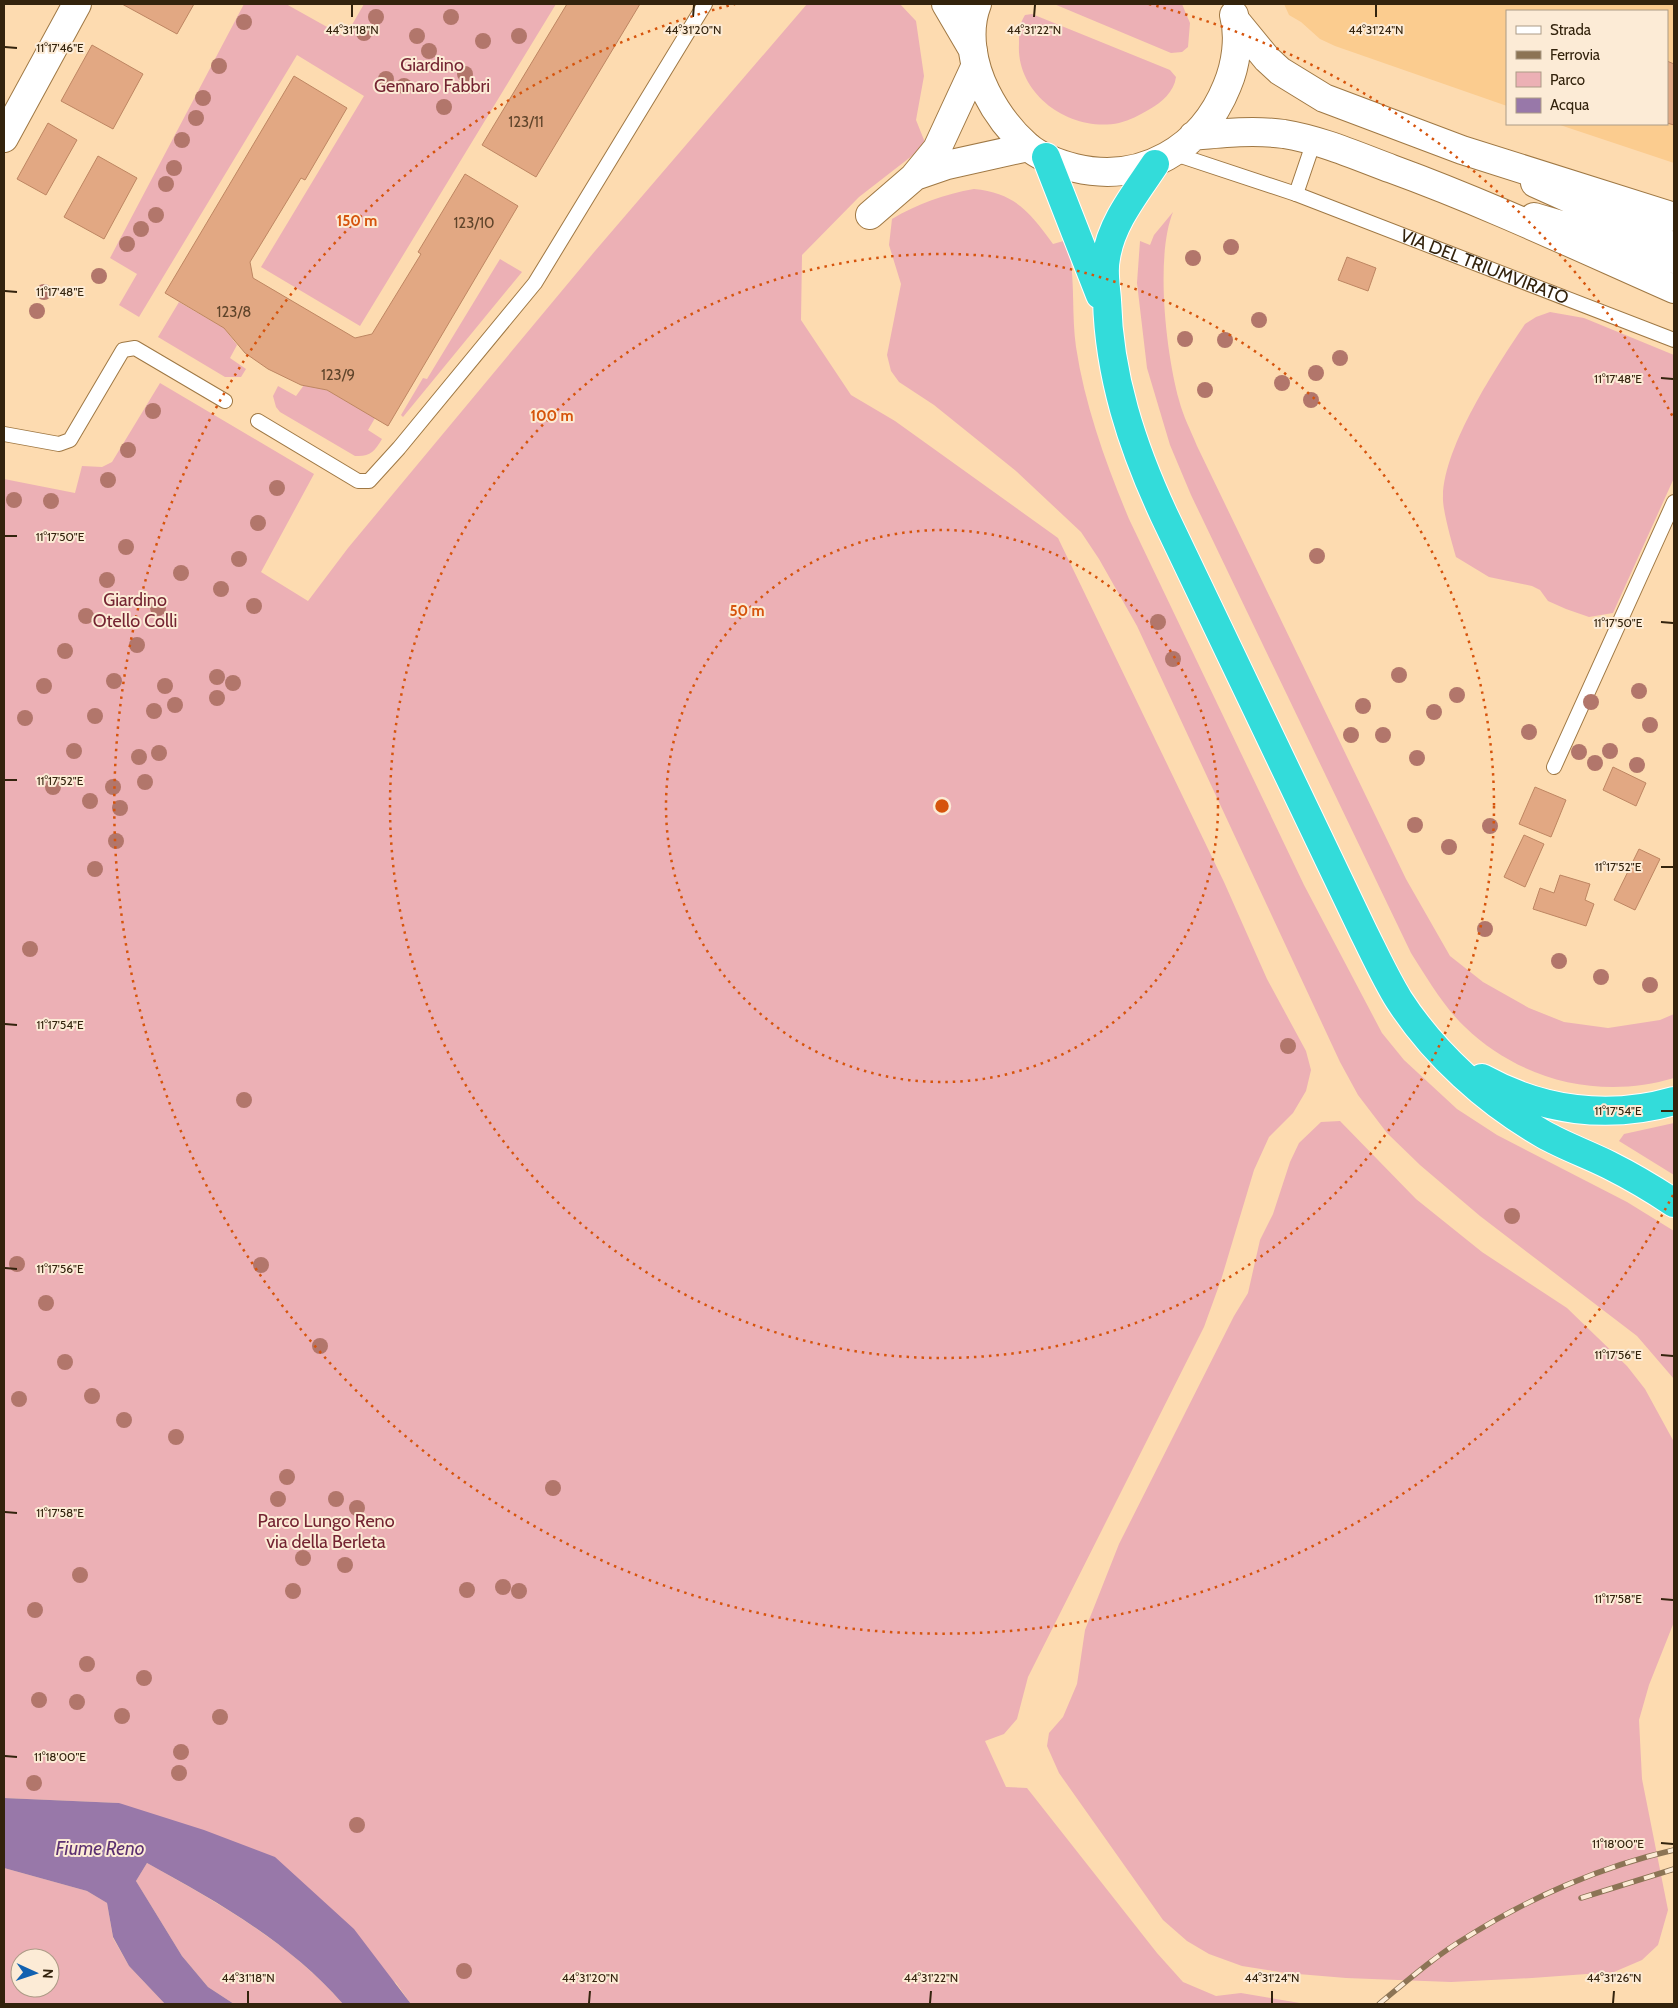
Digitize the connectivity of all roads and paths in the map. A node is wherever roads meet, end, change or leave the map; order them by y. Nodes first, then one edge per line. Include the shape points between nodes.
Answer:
1 (78, 4) edge
2 (705, 4) edge
3 (946, 4) edge
4 (977, 4) edge
5 (1233, 12) edge
6 (974, 59) junction
7 (1194, 136) junction
8 (4, 138) edge
9 (1314, 141) junction
10 (1462, 150) junction
11 (1037, 152) junction
12 (1163, 158) junction
13 (914, 177) junction
14 (1447, 189) junction
15 (1296, 194) junction
16 (870, 215) dead end
17 (1674, 218) edge
18 (1674, 246) edge
19 (1674, 259) edge
20 (1674, 289) edge
21 (1107, 310) junction
22 (1674, 340) edge
23 (225, 401) dead end
24 (258, 421) dead end
25 (4, 434) edge
26 (1674, 502) edge
27 (1554, 767) dead end
28 (1446, 1058) junction
29 (1674, 1101) edge
30 (1674, 1203) edge

1 - 8 main road
2 - 24 lane via 535,283 369,481 358,481
3 - 6 main road
4 - 6 main road via 972,29
5 - 7 main road via 1235,59 1230,78 1214,114
5 - 10 main road via 1267,59 1306,90
6 - 11 main road via 995,109 1011,130
6 - 13 main road via 937,149
7 - 9 main road via 1268,132
7 - 12 main road
9 - 14 main road
9 - 15 lane
10 - 17 main road
10 - 18 main road
11 - 12 main road via 1064,165 1088,171 1135,170
11 - 13 main road via 947,165
11 - 21 highway
12 - 15 lane, VIA DEL TRIUMVIRATO
12 - 21 highway via 1116,225 1105,258
13 - 16 main road
14 - 19 main road
14 - 20 main road
15 - 22 lane, VIA DEL TRIUMVIRATO
21 - 28 highway via 1114,372 1130,433 1146,476 1368,941 1399,999
23 - 25 lane via 135,348 123,350 70,440 59,444
26 - 27 lane
28 - 29 highway via 1508,1090 1558,1107 1620,1112
28 - 30 highway via 1514,1116 1545,1135 1651,1187

